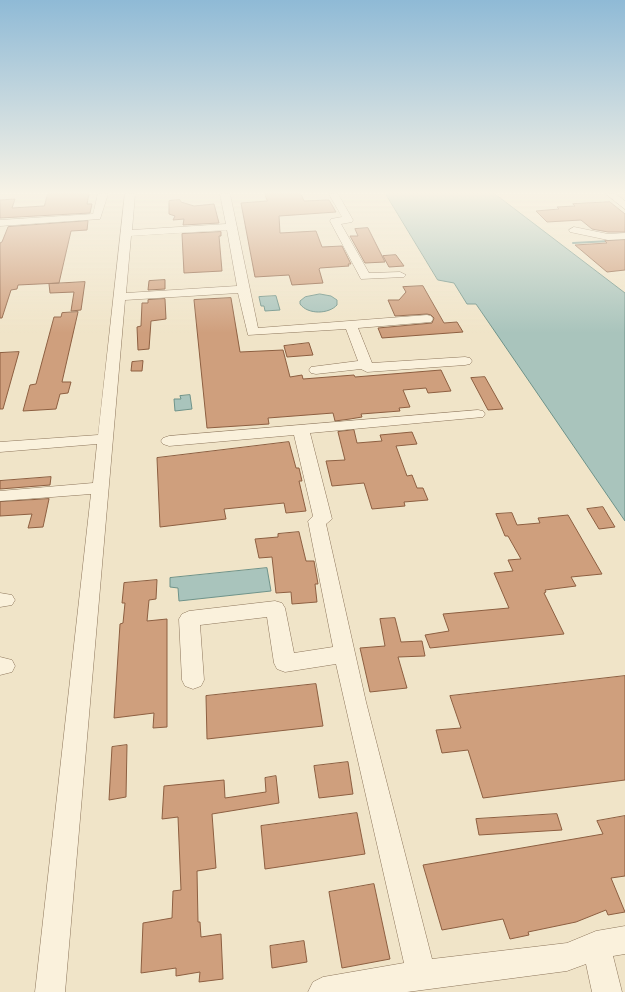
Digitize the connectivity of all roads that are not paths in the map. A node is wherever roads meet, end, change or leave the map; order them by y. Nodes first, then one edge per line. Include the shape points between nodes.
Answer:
1 (125, 240) edge
2 (234, 240) edge
3 (345, 240) edge
4 (400, 275) dead end
5 (243, 289) junction
6 (120, 297) junction
7 (427, 319) dead end
8 (351, 325) junction
9 (465, 362) dead end
10 (366, 364) junction
11 (316, 370) dead end
12 (478, 414) dead end
13 (301, 430) junction
14 (106, 439) junction
15 (169, 441) dead end
16 (0, 447) edge
17 (101, 488) junction
18 (0, 496) edge
19 (345, 654) junction
20 (193, 680) dead end
21 (625, 940) edge
22 (596, 945) junction
23 (421, 975) junction
24 (50, 992) edge
25 (323, 992) edge
26 (607, 992) edge

1 - 6 lane
2 - 5 lane
3 - 4 lane via 365,277
5 - 6 lane
5 - 8 lane via 253,332
6 - 14 lane
7 - 8 lane
8 - 10 lane
9 - 10 lane via 367,368
10 - 11 lane
12 - 13 lane
13 - 15 lane
13 - 19 lane via 323,519 317,521
14 - 16 lane
14 - 17 lane
17 - 18 lane
17 - 24 lane
19 - 20 lane via 285,663 275,608 189,619
19 - 23 lane
21 - 22 lane
22 - 23 lane via 567,957
22 - 26 lane
23 - 25 lane

